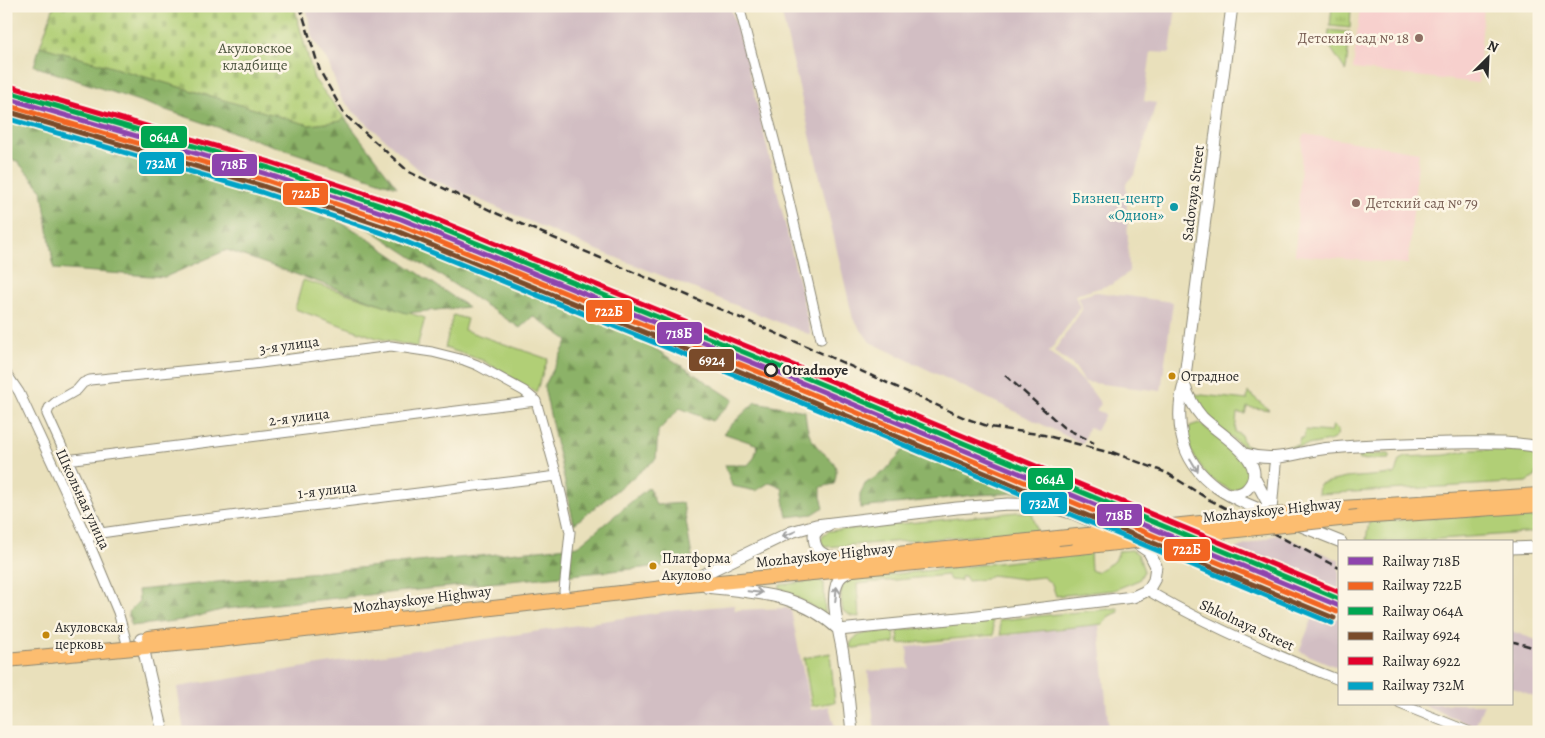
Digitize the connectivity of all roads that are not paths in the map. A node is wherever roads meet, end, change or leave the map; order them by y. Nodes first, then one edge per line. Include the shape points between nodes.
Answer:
1 (739, 6) edge
2 (1232, 6) edge
3 (821, 339) dead end
4 (6, 373) edge
5 (1184, 384) junction
6 (536, 401) junction
7 (1203, 418) junction
8 (1180, 425) junction
9 (1538, 448) edge
10 (1245, 454) junction
11 (1290, 456) junction
12 (66, 460) junction
13 (1275, 466) junction
14 (557, 476) junction
15 (1254, 477) junction
16 (1224, 493) junction
17 (1537, 497) edge
18 (1273, 512) junction
19 (836, 522) junction
20 (101, 533) junction
21 (87, 538) junction
22 (1338, 541) edge
23 (1539, 546) edge
24 (1512, 548) edge
25 (838, 560) junction
26 (857, 568) junction
27 (694, 580) junction
28 (1147, 590) junction
29 (564, 591) junction
30 (839, 630) junction
31 (122, 641) junction
32 (142, 644) junction
33 (6, 651) edge
34 (6, 660) edge
35 (1338, 680) edge
36 (1405, 706) edge
37 (163, 732) edge
38 (852, 732) edge
39 (1470, 732) edge

1 - 3 street via 780,162
2 - 5 street, Sadovaya Street
4 - 21 street, Школьная улица
5 - 7 street via 1190,400
5 - 8 street, Sadovaya Street via 1179,408
6 - 12 street, 2-я улица
6 - 12 street, 3-я улица via 524,391 464,360 391,346 90,380 56,402 47,414
6 - 14 street
7 - 8 street via 1190,417
7 - 10 street
8 -> 16 street, Sadovaya Street via 1184,445 1196,470
9 - 11 street via 1501,443 1393,444 1329,448
10 - 11 street via 1266,458
10 - 15 street via 1254,467
11 - 13 street
12 - 20 street
13 - 15 street
13 - 18 street
14 - 20 street, 1-я улица
14 - 29 street via 570,532
15 - 16 street via 1244,492
15 - 18 street
16 - 18 street, Sadovaya Street
17 - 25 main road, Mozhayskoye Highway, bridge via 1342,508
17 - 26 main road, Mozhayskoye Highway, bridge
18 - 22 street, Sadovaya Street
19 - 25 street via 814,535 814,544 821,553
19 -> 27 street via 790,532
19 - 28 street via 1008,504 1046,505 1126,537 1149,552 1156,566 1154,580
20 - 21 street, 1-я улица
21 - 31 street, Школьная улица via 118,612
23 - 24 street
25 - 27 main road, Mozhayskoye Highway
26 - 27 main road, Mozhayskoye Highway
30 -> 26 street via 835,592 838,581 842,575
27 - 29 main road, Mozhayskoye Highway
27 -> 30 street via 770,594 801,604
27 - 32 main road, Mozhayskoye Highway
28 - 30 street via 1122,600
28 - 35 street, Shkolnaya Street via 1227,633
29 - 32 main road, Mozhayskoye Highway
30 - 38 street
31 - 32 main road, Mozhayskoye Highway
31 - 33 main road, Mozhayskoye Highway
32 - 34 main road, Mozhayskoye Highway
32 - 37 street
36 - 39 street

